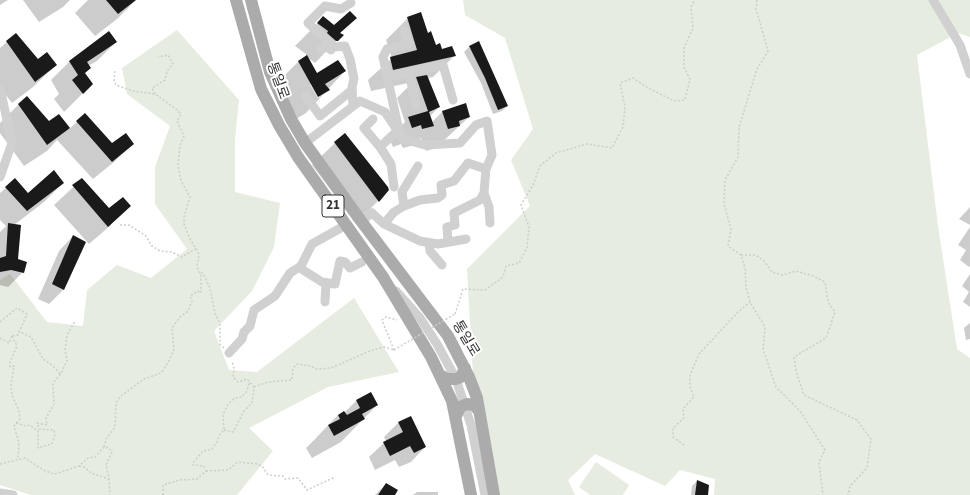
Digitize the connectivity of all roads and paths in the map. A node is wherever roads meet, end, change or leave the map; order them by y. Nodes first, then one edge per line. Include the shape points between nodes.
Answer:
1 (236, 0) edge
2 (251, 0) edge
3 (695, 0) edge
4 (757, 0) edge
5 (933, 0) edge
6 (351, 3) dead end
7 (404, 30) dead end
8 (158, 57) dead end
9 (115, 71) dead end
10 (409, 72) junction
11 (970, 74) edge
12 (387, 77) junction
13 (0, 88) edge
14 (352, 90) junction
15 (155, 94) junction
16 (306, 96) dead end
17 (453, 100) dead end
18 (2, 102) edge
19 (353, 106) junction
20 (416, 106) dead end
21 (373, 119) dead end
22 (399, 134) junction
23 (305, 143) junction
24 (380, 147) junction
25 (418, 166) dead end
26 (486, 169) junction
27 (0, 177) edge
28 (394, 187) dead end
29 (484, 193) junction
30 (404, 206) junction
31 (361, 221) junction
32 (490, 223) dead end
33 (346, 224) junction
34 (384, 224) junction
35 (120, 225) dead end
36 (466, 239) dead end
37 (448, 242) junction
38 (429, 243) junction
39 (197, 248) junction
40 (741, 255) junction
41 (362, 262) dead end
42 (442, 265) dead end
43 (301, 266) junction
44 (383, 277) junction
45 (326, 283) junction
46 (411, 289) junction
47 (325, 302) dead end
48 (750, 302) junction
49 (420, 318) junction
50 (76, 321) dead end
51 (0, 322) edge
52 (403, 323) dead end
53 (18, 332) junction
54 (12, 336) junction
55 (0, 338) edge
56 (394, 350) junction
57 (229, 352) dead end
58 (465, 368) junction
59 (60, 375) junction
60 (440, 375) junction
61 (456, 379) junction
62 (249, 383) dead end
63 (254, 387) dead end
64 (465, 405) junction
65 (479, 411) junction
66 (456, 416) junction
67 (16, 423) junction
68 (684, 445) dead end
69 (104, 447) junction
70 (18, 459) junction
71 (0, 464) edge
72 (80, 466) junction
73 (206, 471) junction
74 (335, 477) dead end
75 (109, 479) junction
76 (0, 493) edge
77 (487, 494) edge
78 (13, 495) edge
79 (110, 495) edge
80 (163, 495) edge
81 (471, 495) edge
82 (823, 495) edge
83 (848, 495) edge

1 - 33 main road, 통일로 / 21 via 261,88 279,125 298,157
2 - 23 main road, 통일로 / 21 via 270,72 290,119
3 - 56 path, bridge via 692,7 693,28 684,48 684,67 690,79 685,100 674,101 633,78 620,83 625,107 623,127 612,148 587,144 556,153 540,166 533,185 521,205 529,227 527,248 519,263 506,266 503,277 485,290 463,289 455,314
4 - 40 path via 756,9 768,51 757,68 739,127 738,157 725,180 724,204 731,229 728,246
5 - 11 street via 960,45
6 - 14 street via 341,9 325,6 308,23 328,50 345,46 354,79
7 - 12 street via 408,44 386,50 383,58
8 - 15 path via 168,55 173,64 167,71 165,80 152,88
9 - 15 path via 114,81 120,88
10 - 12 street
10 - 17 street via 443,65
10 - 20 street
12 - 22 street
13 - 18 street
14 - 16 street via 320,116
14 - 19 street
15 - 39 path via 180,114 177,121 184,136 180,145 178,165 181,182 190,197 184,224
18 - 27 street via 12,143
19 - 22 street via 360,101 385,112
19 - 23 street
21 - 24 street via 364,128
22 - 24 street
22 - 26 street via 403,139 425,144 460,143 476,125 487,121 492,155
23 - 31 main road, 통일로 / 21
24 - 28 street via 391,164
25 - 30 street via 402,192
26 - 29 street
26 - 30 street via 468,163 454,181 441,184 442,195 438,198 420,200
29 - 32 street via 489,207
29 - 37 street via 480,200 454,213 455,226 447,227
30 - 34 street via 394,212
31 - 34 street via 372,213
31 - 46 main road, 통일로 / 21
33 - 43 street via 312,244
33 - 44 main road, 통일로 / 21
34 - 38 street
35 - 39 path via 138,229 152,246 160,251 172,252 182,257
36 - 37 street
37 - 38 street
38 - 42 street via 430,250
39 - 69 path via 197,268 202,276 201,293 198,291 190,296 192,300 188,311 172,328 174,350 161,373 144,379 116,403 115,427 106,439
40 - 48 path
40 - 83 path via 756,255 772,272 782,275 796,271 825,282 828,302 835,312 826,338 794,357 804,396 857,420 871,439 867,468 850,486
41 - 45 street via 350,268 345,262 340,261 336,284
43 - 45 street via 303,270
43 - 57 street via 290,273 275,296 254,310 250,326
44 - 49 street
44 - 60 main road, 통일로 / 21
45 - 47 street
46 - 49 street
46 - 58 main road, 통일로 / 21 via 448,336
48 - 68 path via 699,354 690,375 690,387 694,397 683,409 684,418 673,428 673,437
48 - 82 path via 765,327 763,349 776,387 800,411 825,450 819,462
49 - 61 street
50 - 59 path via 67,335 67,361
51 - 53 path via 17,308 27,314
52 - 56 path via 386,317 382,320
53 - 54 path via 18,335
53 - 59 path via 31,337 43,359
54 - 55 path via 9,343
54 - 67 path via 17,346 10,362 10,367 14,366 12,395 20,419
56 - 63 path via 384,347 370,351 331,368 317,369 297,364 293,368 292,380 268,382
58 - 61 main road
58 - 65 main road, 통일로 / 21 via 475,392
59 - 67 path via 53,383 54,404 46,418 47,426 37,423 39,429 54,430 52,444 38,448 38,430 30,425
60 - 61 main road via 447,380
60 - 66 main road, 통일로 / 21
61 - 64 street
62 - 73 path via 244,394 228,404 223,415 224,430 217,442 211,450 202,451 193,463 204,466
64 - 65 main road via 474,405
64 - 66 main road via 460,407
64 - 77 street
65 - 77 main road, 통일로 / 21
66 - 81 main road, 통일로 / 21
67 - 70 path via 14,426 19,443
69 - 72 path via 95,457 88,458
69 - 75 path via 112,452 106,465
70 - 71 path
70 - 72 path via 24,458 55,474
72 - 75 path
73 - 74 path via 228,470 238,462 257,464 262,466 268,475 283,476 285,479 298,478 308,490
73 - 80 path via 197,479 163,484
75 - 79 path
76 - 78 street

